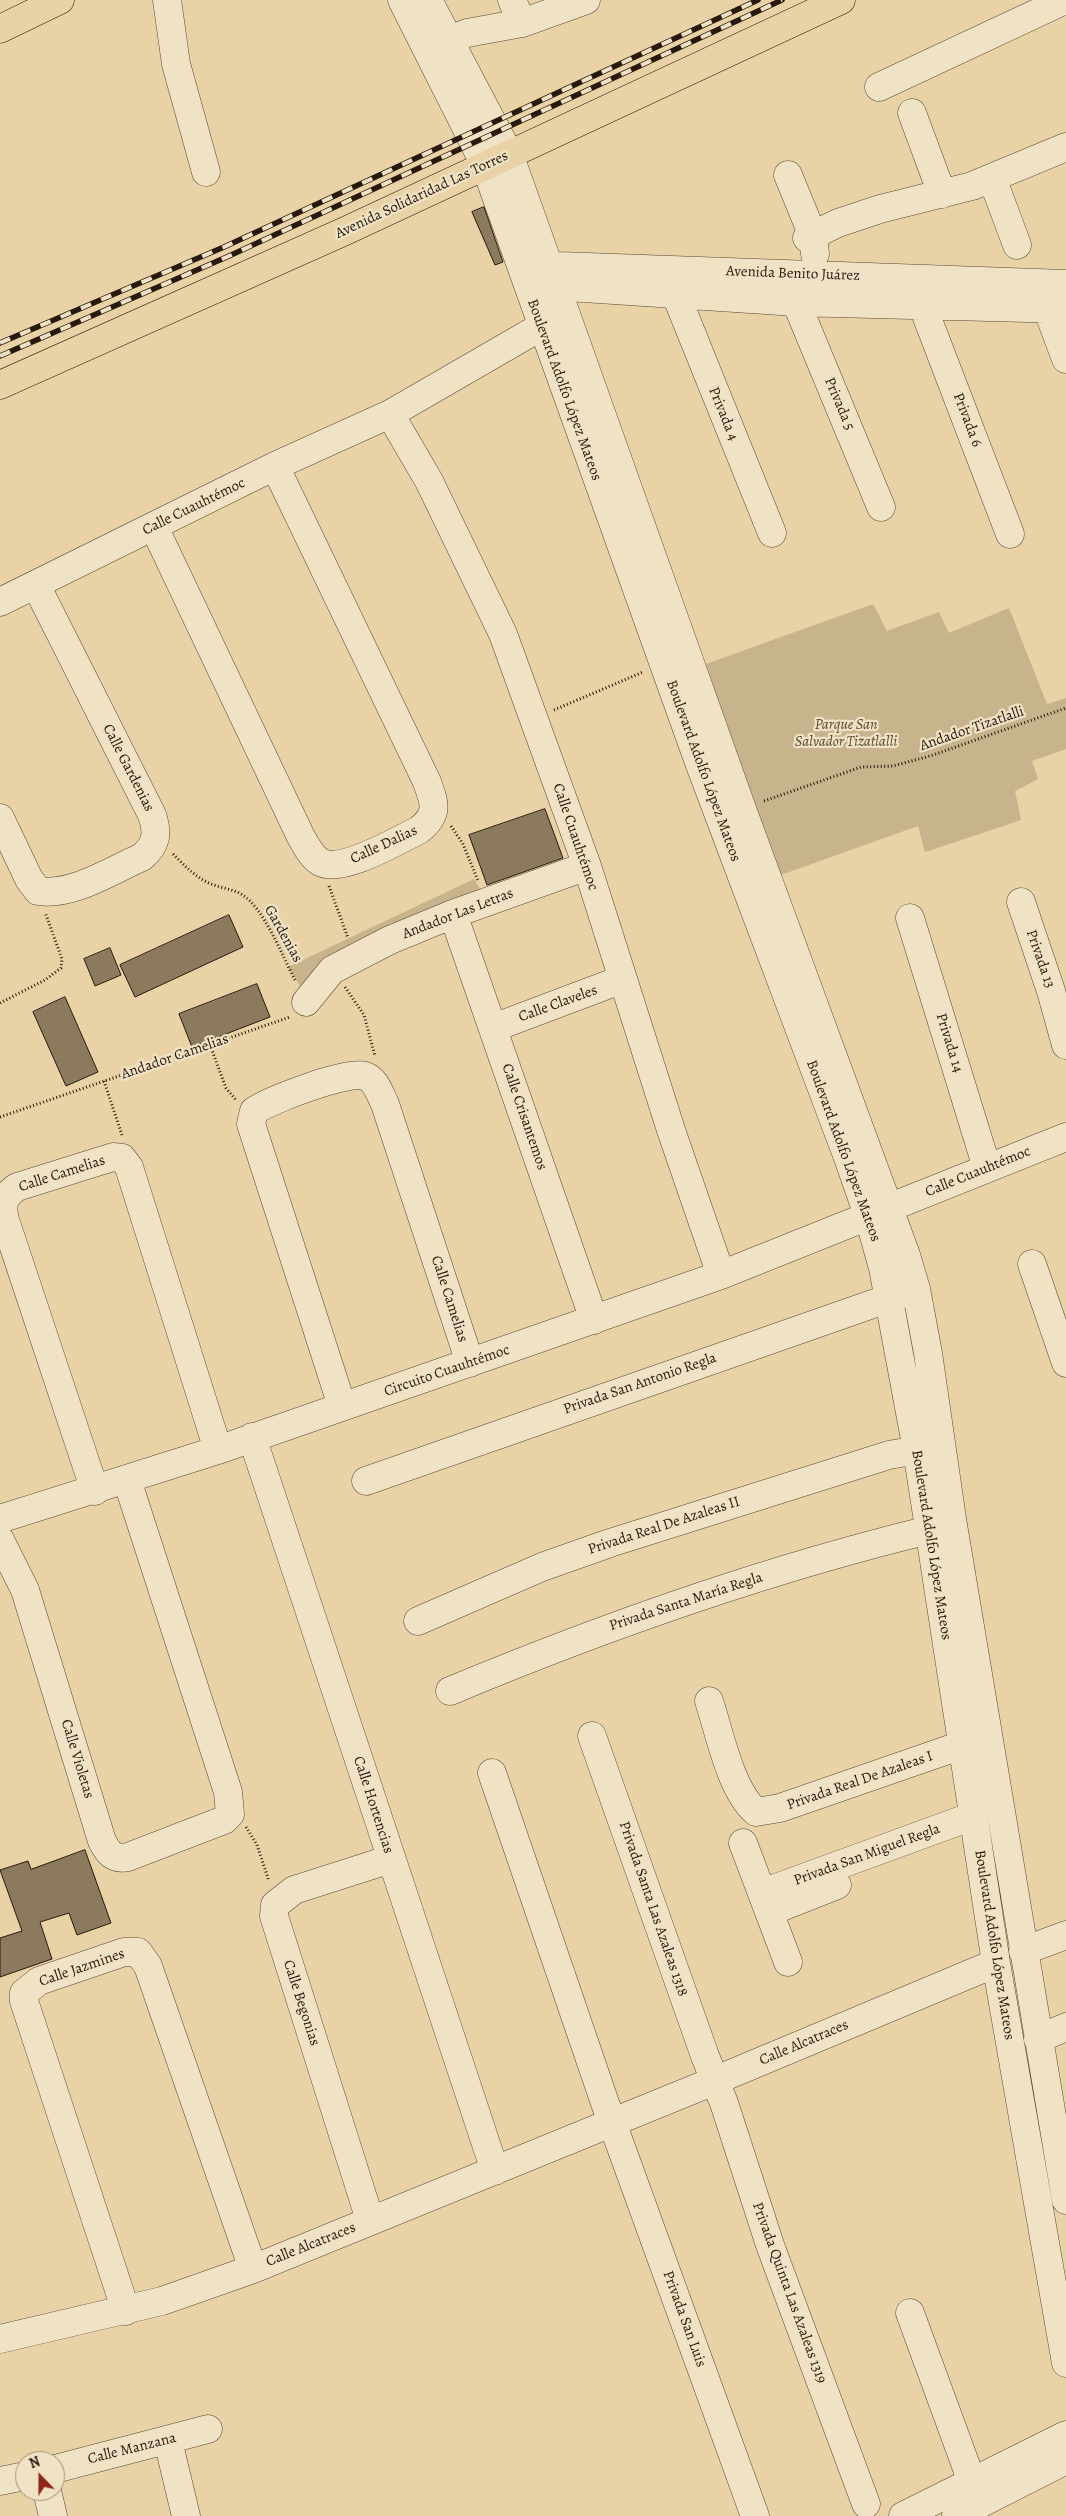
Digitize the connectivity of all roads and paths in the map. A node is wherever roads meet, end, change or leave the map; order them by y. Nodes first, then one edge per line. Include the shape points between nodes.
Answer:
1 (60, 0) edge
2 (167, 0) edge
3 (402, 0) edge
4 (428, 0) edge
5 (586, 0) edge
6 (841, 0) edge
7 (1065, 0) edge
8 (517, 11) edge
9 (0, 29) edge
10 (449, 41) junction
11 (879, 87) dead end
12 (912, 113) dead end
13 (1066, 147) edge
14 (497, 160) junction
15 (206, 172) dead end
16 (788, 175) dead end
17 (992, 178) junction
18 (942, 194) junction
19 (809, 233) junction
20 (1017, 245) dead end
21 (737, 272) junction
22 (803, 274) junction
23 (523, 275) junction
24 (551, 275) junction
25 (1066, 284) edge
26 (676, 295) junction
27 (731, 298) junction
28 (796, 302) junction
29 (923, 307) junction
30 (1057, 308) edge
31 (552, 320) junction
32 (1066, 359) edge
33 (0, 385) edge
34 (390, 414) junction
35 (275, 466) junction
36 (881, 507) dead end
37 (154, 527) junction
38 (772, 533) dead end
39 (1010, 534) dead end
40 (36, 585) junction
41 (0, 602) edge
42 (663, 664) junction
43 (1066, 708) edge
44 (533, 719) junction
45 (712, 761) junction
46 (742, 809) junction
47 (434, 811) junction
48 (0, 818) edge
49 (156, 838) junction
50 (320, 862) junction
51 (587, 866) junction
52 (38, 891) junction
53 (487, 902) junction
54 (1021, 902) dead end
55 (453, 914) junction
56 (910, 918) dead end
57 (344, 964) junction
58 (623, 979) junction
59 (306, 1002) junction
60 (0, 1003) edge
61 (493, 1028) junction
62 (210, 1045) junction
63 (1066, 1045) edge
64 (372, 1080) junction
65 (104, 1081) junction
66 (0, 1117) edge
67 (251, 1118) junction
68 (1066, 1137) edge
69 (122, 1158) junction
70 (987, 1168) junction
71 (880, 1213) junction
72 (1032, 1264) dead end
73 (721, 1276) junction
74 (916, 1290) junction
75 (889, 1298) junction
76 (594, 1320) junction
77 (470, 1363) junction
78 (1066, 1363) edge
79 (342, 1406) junction
80 (252, 1437) junction
81 (218, 1450) junction
82 (917, 1450) junction
83 (127, 1480) junction
84 (366, 1481) dead end
85 (95, 1490) junction
86 (0, 1519) edge
87 (929, 1530) junction
88 (0, 1540) edge
89 (418, 1622) dead end
90 (450, 1691) dead end
91 (709, 1701) dead end
92 (592, 1736) dead end
93 (962, 1745) junction
94 (492, 1773) dead end
95 (230, 1814) junction
96 (974, 1823) junction
97 (743, 1843) dead end
98 (391, 1860) junction
99 (766, 1903) junction
100 (275, 1905) junction
101 (1065, 1938) edge
102 (1023, 1951) junction
103 (788, 1962) dead end
104 (996, 1963) junction
105 (1066, 2027) edge
106 (1038, 2039) junction
107 (714, 2081) junction
108 (612, 2123) junction
109 (495, 2171) junction
110 (1066, 2200) edge
111 (370, 2220) junction
112 (253, 2269) junction
113 (126, 2310) junction
114 (910, 2313) dead end
115 (0, 2339) edge
116 (1066, 2362) edge
117 (208, 2429) dead end
118 (1066, 2435) edge
119 (168, 2441) junction
120 (1066, 2460) edge
121 (65, 2466) edge
122 (15, 2478) edge
123 (0, 2481) edge
124 (972, 2482) junction
125 (49, 2501) edge
126 (866, 2504) dead end
127 (53, 2516) edge
128 (186, 2516) edge
129 (756, 2516) edge
130 (902, 2516) edge
131 (956, 2516) edge

1 - 9 main road
2 - 15 street via 176,64
3 - 14 street, Boulevard Adolfo López Mateos
4 - 10 street, Boulevard Adolfo López Mateos
5 - 8 street
6 - 14 main road, Avenida Solidaridad Las Torres
7 - 11 street
8 - 10 street
10 - 14 street, Boulevard Adolfo López Mateos
12 - 18 street
13 - 17 street
14 - 23 street, Boulevard Adolfo López Mateos
14 - 24 street, Boulevard Adolfo López Mateos
14 - 33 main road, Avenida Solidaridad Las Torres
16 - 19 street
17 - 18 street
17 - 20 street
18 - 19 street via 880,209
19 - 22 street via 815,253
21 - 22 street, Avenida Benito Juárez
21 - 24 street, Avenida Benito Juárez
21 - 27 street
22 - 25 street, Avenida Benito Juárez
23 - 24 street, Avenida Benito Juárez
23 - 31 street, Boulevard Adolfo López Mateos
24 - 26 street, Avenida Benito Juárez
24 - 31 street, Boulevard Adolfo López Mateos
26 - 27 street, Avenida Benito Juárez
26 - 38 street, Privada 4
27 - 28 street, Avenida Benito Juárez
28 - 29 street, Avenida Benito Juárez
28 - 36 street, Privada 5
29 - 30 street, Avenida Benito Juárez
29 - 39 street, Privada 6
30 - 32 street
31 - 34 street, Calle Cuauhtémoc
31 - 42 street, Boulevard Adolfo López Mateos
31 - 45 street, Boulevard Adolfo López Mateos
34 - 35 street, Calle Cuauhtémoc
34 - 44 street, Calle Cuauhtémoc via 470,562 502,634
35 - 37 street, Calle Cuauhtémoc
35 - 47 street via 427,782
37 - 40 street, Calle Cuauhtémoc
37 - 50 street via 301,838
40 - 41 street, Calle Cuauhtémoc
40 - 49 street, Calle Gardenias via 152,815
42 - 44 path
42 - 45 street, Boulevard Adolfo López Mateos
43 - 46 path, Andador Tizatlalli via 930,756 893,766 861,768
44 - 51 street, Calle Cuauhtémoc
45 - 46 street, Boulevard Adolfo López Mateos
45 - 71 street, Boulevard Adolfo López Mateos
46 - 71 street, Boulevard Adolfo López Mateos
47 - 50 street, Calle Dalias via 430,822 419,830 368,854 346,863 330,865
47 - 53 path via 455,830
48 - 52 street
49 - 52 street via 142,857 65,891
49 - 59 path, Gardenias via 194,875 210,884 240,893 252,902
50 - 57 path
51 - 53 street, Andador Las Letras
51 - 58 street, Calle Cuauhtémoc
52 - 60 path via 62,959 61,968
53 - 55 street, Andador Las Letras
54 - 63 street, Privada 13
55 - 57 street, Andador Las Letras
55 - 61 street, Calle Crisantemos
56 - 70 street, Privada 14
57 - 59 street
57 - 64 path via 364,1015 376,1059
58 - 61 street, Calle Claveles
58 - 73 street, Calle Cuauhtémoc
59 - 62 path, Andador Camelias via 291,1017
61 - 76 street, Calle Crisantemos
62 - 65 path, Andador Camelias
62 - 67 path via 226,1088
64 - 67 street via 364,1076 348,1076 274,1100 254,1112
64 - 77 street, Calle Camelias via 385,1104
65 - 66 path, Andador Camelias
65 - 69 path via 122,1133
67 - 79 street via 254,1136
68 - 70 street, Calle Cuauhtémoc
69 - 81 street, Calle Camelias via 132,1175
69 - 85 street, Calle Camelias via 103,1160 17,1187 8,1194 2,1209
70 - 71 street, Calle Cuauhtémoc
71 - 73 street, Circuito Cuauhtémoc
71 - 74 street, Boulevard Adolfo López Mateos
71 - 75 street, Boulevard Adolfo López Mateos
72 - 78 street
73 - 76 street, Circuito Cuauhtémoc
74 - 75 street, Privada San Antonio Regla
74 - 102 street, Boulevard Adolfo López Mateos
75 - 82 street, Boulevard Adolfo López Mateos
75 - 84 street, Privada San Antonio Regla
76 - 77 street, Circuito Cuauhtémoc
77 - 79 street, Circuito Cuauhtémoc
79 - 80 street, Circuito Cuauhtémoc
80 - 81 street, Circuito Cuauhtémoc
80 - 98 street, Calle Hortencias
81 - 83 street, Circuito Cuauhtémoc
82 - 87 street, Boulevard Adolfo López Mateos
82 - 89 street, Privada Real De Azaleas II via 880,1457 610,1543 542,1567
83 - 85 street, Circuito Cuauhtémoc
83 - 95 street via 228,1792
85 - 86 street, Circuito Cuauhtémoc
87 - 90 street, Privada Santa María Regla via 674,1604 576,1639
87 - 93 street, Boulevard Adolfo López Mateos
88 - 95 street, Calle Violetas via 25,1590 102,1841 112,1856 128,1857 224,1820
91 - 93 street, Privada Real De Azaleas I via 738,1787 756,1812 780,1808
92 - 107 street, Privada Santa Las Azaleas 1318
93 - 96 street, Boulevard Adolfo López Mateos
94 - 108 street
95 - 100 path via 250,1830
96 - 99 street, Privada San Miguel Regla
96 - 104 street, Boulevard Adolfo López Mateos
97 - 99 street
98 - 100 street via 294,1890
98 - 109 street, Calle Hortencias
99 - 103 street
100 - 111 street, Calle Begonias via 278,1930
101 - 102 street
102 - 106 street, Boulevard Adolfo López Mateos
104 - 107 street, Calle Alcatraces
104 - 116 street, Boulevard Adolfo López Mateos
105 - 106 street
106 - 110 street, Boulevard Adolfo López Mateos
107 - 108 street, Calle Alcatraces
107 - 126 street, Privada Quinta Las Azaleas 1319 via 770,2245
108 - 109 street, Calle Alcatraces
108 - 129 street, Privada San Luis
109 - 111 street, Calle Alcatraces
111 - 112 street, Calle Alcatraces
112 - 113 street, Calle Alcatraces
112 - 113 street, Calle Jazmines via 148,1966 138,1952 124,1952 39,1981 24,1993 24,2001
113 - 115 street, Calle Alcatraces
114 - 124 street
117 - 119 street, Calle Manzana
118 - 124 street
119 - 121 street, Calle Manzana
119 - 128 street
120 - 131 street
122 - 123 street
124 - 130 street
125 - 127 street

